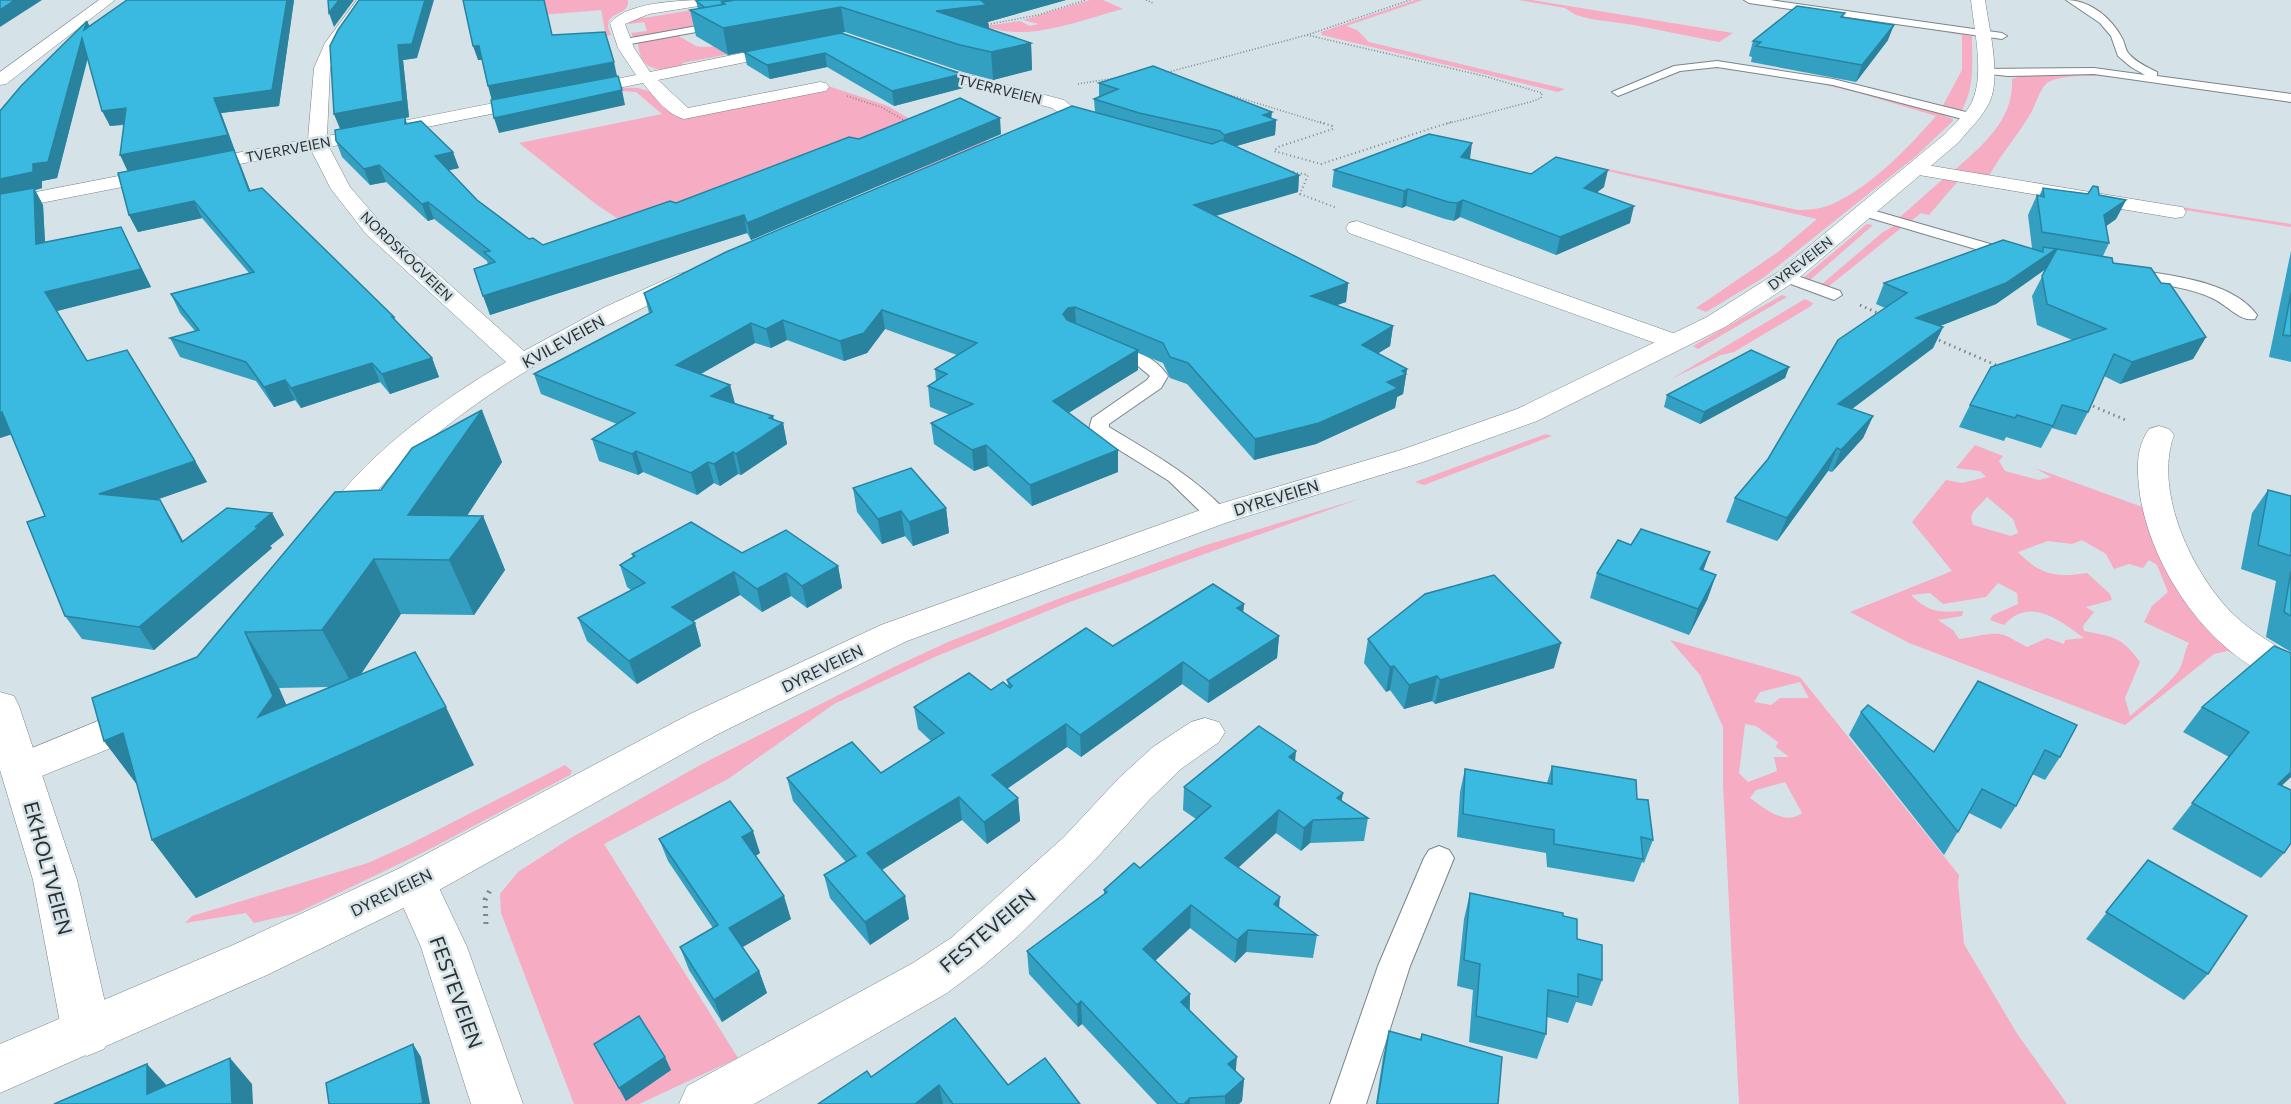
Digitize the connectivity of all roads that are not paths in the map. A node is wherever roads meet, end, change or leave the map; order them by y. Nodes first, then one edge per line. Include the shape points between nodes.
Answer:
1 (108, 0) edge
2 (364, 0) edge
3 (711, 0) edge
4 (1749, 0) edge
5 (1978, 0) edge
6 (2071, 0) edge
7 (738, 22) edge
8 (1992, 34) junction
9 (625, 42) junction
10 (809, 44) edge
11 (2122, 54) junction
12 (902, 61) edge
13 (2066, 70) junction
14 (1985, 71) junction
15 (647, 78) junction
16 (0, 80) edge
17 (2171, 80) junction
18 (820, 87) road end
19 (1618, 92) dead end
20 (2291, 98) edge
21 (1072, 117) edge
22 (1970, 117) junction
23 (317, 143) junction
24 (1914, 170) junction
25 (0, 205) edge
26 (1865, 212) junction
27 (2175, 212) dead end
28 (1357, 228) road end
29 (2024, 258) edge
30 (705, 271) edge
31 (2111, 271) edge
32 (1786, 277) junction
33 (1834, 295) road end
34 (2249, 315) dead end
35 (1096, 342) edge
36 (1675, 342) junction
37 (522, 363) junction
38 (2159, 435) road end
39 (1217, 515) junction
40 (315, 545) edge
41 (2291, 671) edge
42 (0, 706) edge
43 (164, 706) edge
44 (1205, 732) dead end
45 (12, 756) edge
46 (1438, 858) dead end
47 (414, 882) junction
48 (87, 1033) junction
49 (0, 1069) edge
50 (497, 1104) edge
51 (705, 1104) edge
52 (1348, 1104) edge

1 - 16 street
2 - 23 street via 333,43 322,68
3 - 9 street via 637,11 623,17 617,23
4 - 8 lane
5 - 8 street, DYREVEIEN
6 - 11 lane via 2115,32
7 - 9 lane
8 - 14 street, DYREVEIEN
9 - 15 street
10 - 15 street, TVERRVEIEN
11 - 13 lane via 2106,62
11 - 17 lane via 2135,65
12 - 21 street, TVERRVEIEN via 1058,104
13 - 14 lane
13 - 17 lane
14 - 22 street, DYREVEIEN via 1982,100
15 - 18 street via 684,114
15 - 23 street, TVERRVEIEN
17 - 20 lane
19 - 22 lane via 1678,68 1717,64 1833,82
22 - 24 street, DYREVEIEN
23 - 25 street, TVERRVEIEN
23 - 37 street, NORDSKOGVEIEN via 341,189 374,229
24 - 26 street, DYREVEIEN
24 - 27 street
26 - 29 lane
26 - 32 street, DYREVEIEN
28 - 36 street
30 - 37 street, KVILEVEIEN via 641,298
31 - 34 lane via 2220,293
32 - 33 lane
32 - 36 street, DYREVEIEN via 1716,322
35 - 39 lane via 1148,364 1159,376 1154,384 1099,422 1099,429 1181,478
36 - 39 street, DYREVEIEN via 1527,415 1412,456
37 - 40 street, KVILEVEIEN via 410,441
38 - 41 street via 2152,460 2162,521 2190,584 2213,615 2240,639
39 - 47 street, DYREVEIEN via 894,633 704,724
42 - 45 street, EKHOLTVEIEN
43 - 45 street via 98,738
44 - 51 street, FESTEVEIEN via 1150,773 1078,849 967,952 930,978
45 - 48 street, EKHOLTVEIEN via 55,880
46 - 52 lane via 1394,966
47 - 48 street, DYREVEIEN
47 - 50 street, FESTEVEIEN via 444,947
48 - 49 street, DYREVEIEN

